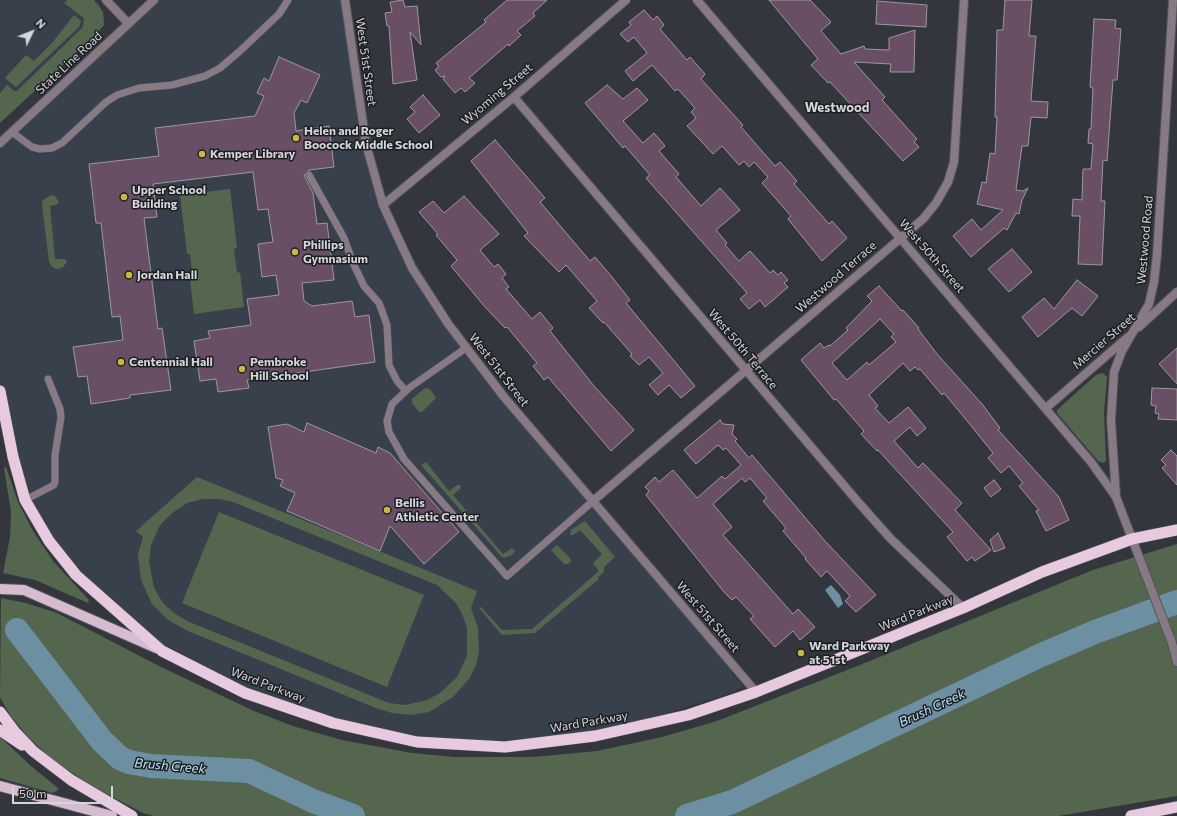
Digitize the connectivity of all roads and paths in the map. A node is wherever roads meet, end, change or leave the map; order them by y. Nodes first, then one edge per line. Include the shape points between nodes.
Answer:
1 (106, 0) edge
2 (154, 0) edge
3 (288, 0) edge
4 (345, 0) edge
5 (626, 0) edge
6 (697, 0) edge
7 (964, 0) edge
8 (1173, 0) edge
9 (128, 24) junction
10 (514, 97) junction
11 (12, 132) junction
12 (0, 143) edge
13 (309, 175) dead end
14 (383, 204) junction
15 (900, 238) junction
16 (1177, 292) edge
17 (1134, 332) junction
18 (466, 348) junction
19 (745, 371) junction
20 (48, 379) dead end
21 (0, 391) edge
22 (406, 391) junction
23 (1046, 408) junction
24 (1116, 497) junction
25 (25, 500) junction
26 (593, 501) junction
27 (1177, 530) edge
28 (1132, 539) junction
29 (0, 589) edge
30 (963, 608) junction
31 (162, 651) junction
32 (1177, 662) edge
33 (756, 692) junction
34 (0, 712) edge
35 (0, 730) edge
36 (33, 751) junction
37 (0, 786) edge
38 (1177, 807) edge
39 (112, 816) edge
40 (132, 816) edge
41 (1131, 816) edge

1 - 9 street
2 - 9 street, State Line Road
3 - 11 lane via 279,14 240,51 220,68 205,76 172,86 139,88 117,95 62,143 52,148 32,147
4 - 14 street, West 51st Street via 366,144
5 - 10 street, Wyoming Street
6 - 15 street, West 50th Street
7 - 15 street, Westwood Terrace via 954,162 948,182 936,203 923,219
8 - 17 street, Westwood Road via 1156,262 1149,304
9 - 11 street, State Line Road
10 - 14 street, Wyoming Street
10 - 19 street, West 50th Terrace
11 - 12 street, State Line Road
13 - 22 lane via 344,238 364,286 378,303 388,325 389,365 396,381
14 - 18 street, West 51st Street via 412,268
15 - 19 street, Westwood Terrace
15 - 23 street, West 50th Street
16 - 17 street, Mercier Street
17 - 23 street, Mercier Street
17 - 24 street, Westwood Road via 1122,351 1114,372 1111,420
18 - 22 lane
18 - 26 street, West 51st Street via 504,397
19 - 26 street, Westwood Terrace
19 - 30 street, West 50th Terrace via 890,538
20 - 25 lane via 61,417 55,455 55,481 54,485
21 - 25 highway via 13,457
22 - 26 lane via 392,404 387,421 394,443 404,459 507,576
23 - 24 street, West 50th Street via 1092,462
24 - 28 street, West 50th Street
25 - 31 highway via 49,541 76,576
26 - 33 street, West 51st Street
27 - 28 highway, Ward Parkway
28 - 30 highway, Ward Parkway via 1042,572
28 - 32 street, West 50th Street
29 - 31 main road, Ward Parkway via 24,590
30 - 33 highway, Ward Parkway
31 - 33 highway, Ward Parkway via 252,695 333,723 417,742 505,747 594,736 688,715
34 - 36 highway
35 - 36 highway
36 - 40 highway via 71,780
37 - 39 main road
38 - 41 highway

